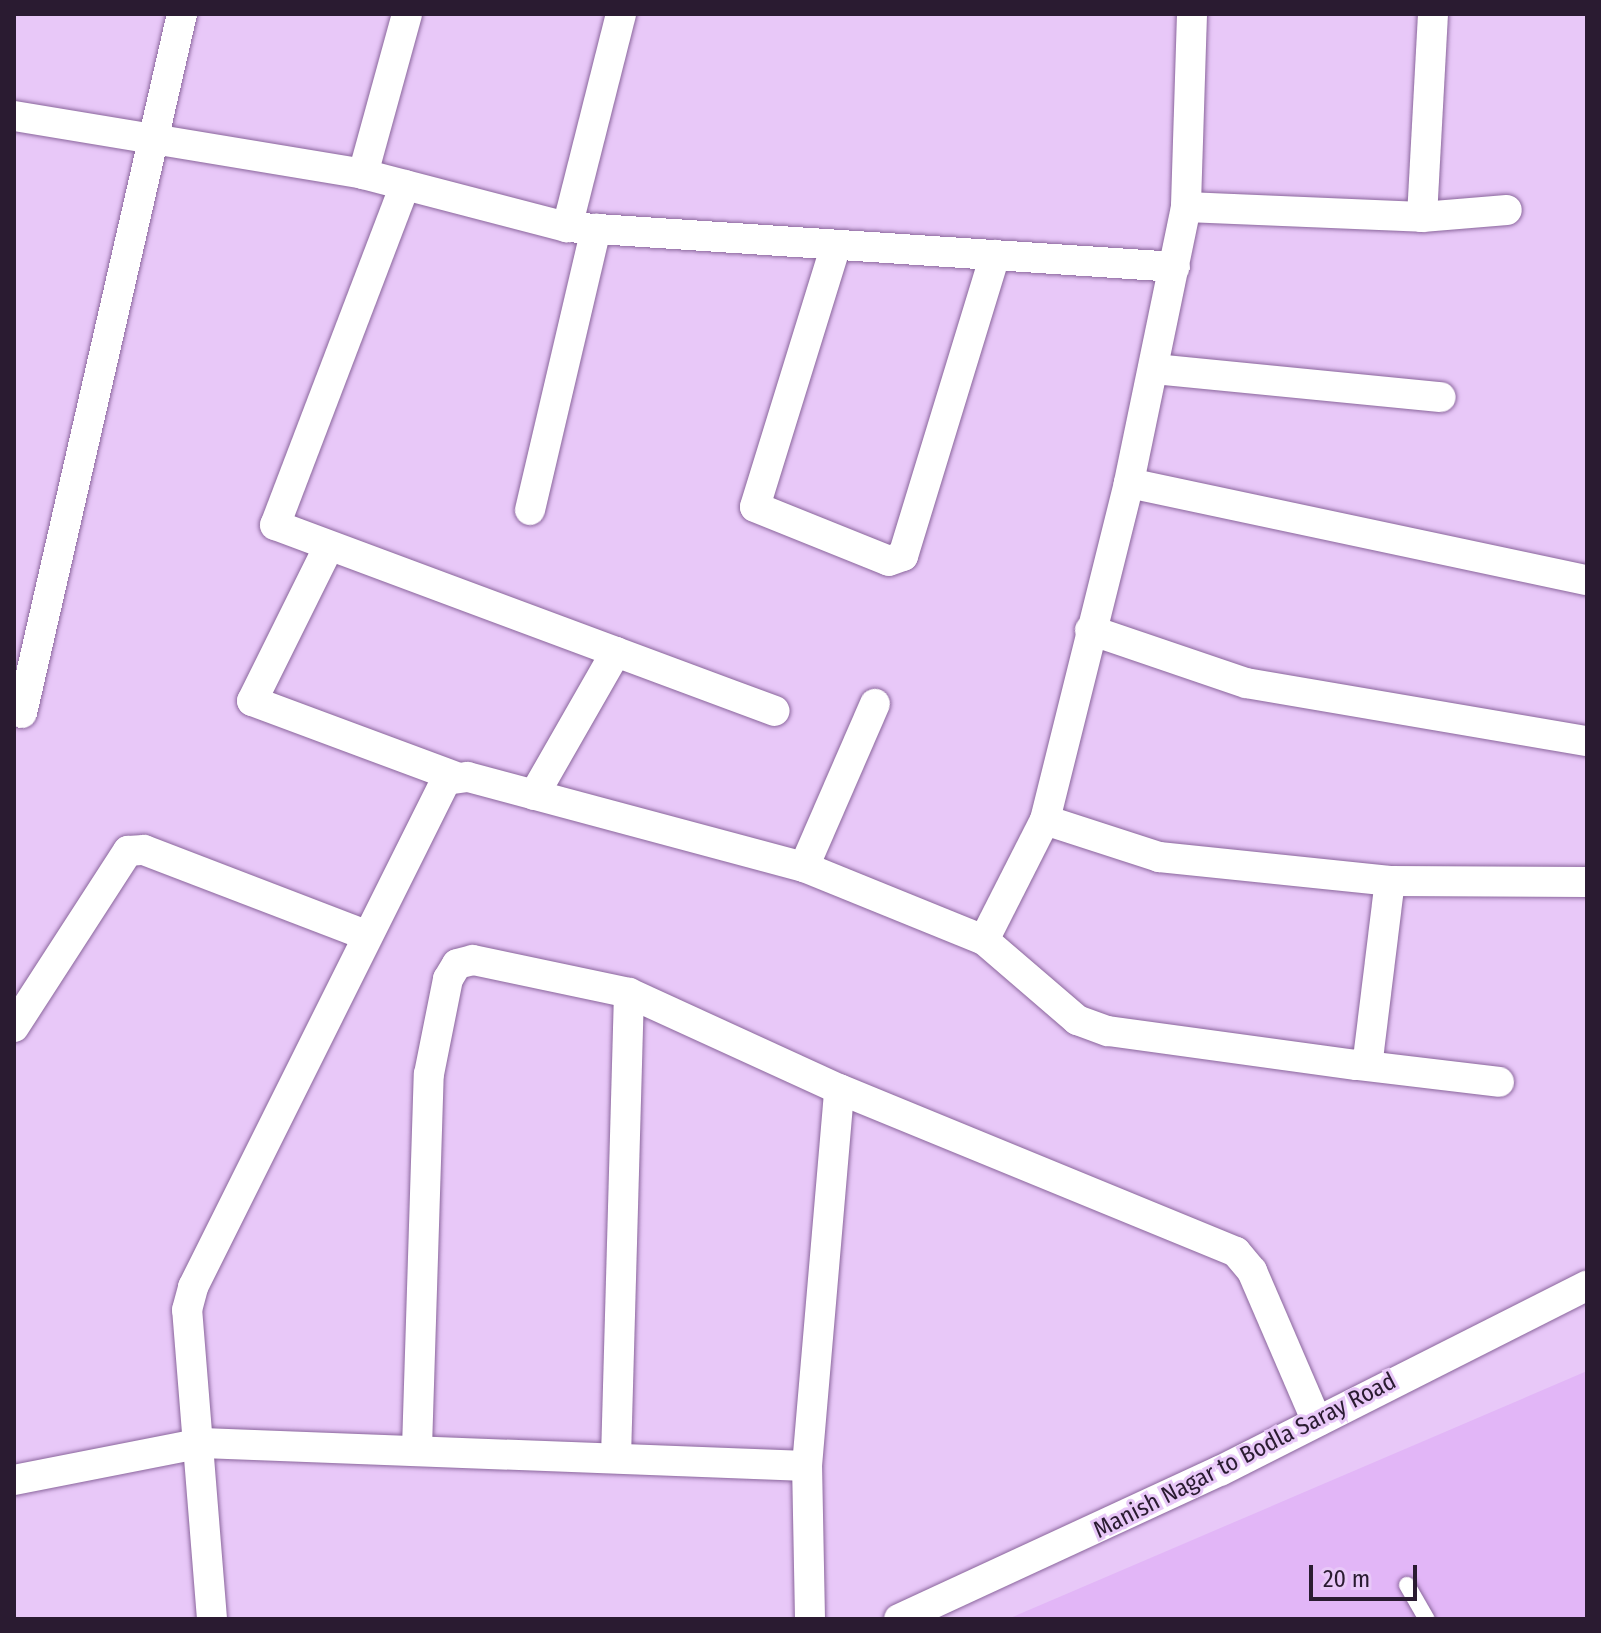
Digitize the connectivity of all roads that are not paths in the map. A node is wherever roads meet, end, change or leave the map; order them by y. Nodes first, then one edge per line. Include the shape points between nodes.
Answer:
1 (182, 14) edge
2 (407, 14) edge
3 (621, 14) edge
4 (1192, 14) edge
5 (1433, 14) edge
6 (14, 116) edge
7 (152, 138) junction
8 (363, 174) junction
9 (405, 185) junction
10 (1186, 207) junction
11 (1507, 210) dead end
12 (1422, 217) junction
13 (582, 228) junction
14 (836, 245) junction
15 (995, 255) junction
16 (1175, 267) junction
17 (1154, 369) junction
18 (1441, 397) dead end
19 (1129, 483) junction
20 (530, 510) dead end
21 (329, 546) junction
22 (1587, 580) edge
23 (1090, 630) junction
24 (616, 652) junction
25 (875, 704) dead end
26 (775, 711) dead end
27 (22, 713) dead end
28 (1587, 741) edge
29 (456, 777) junction
30 (534, 795) junction
31 (1045, 820) junction
32 (804, 867) junction
33 (1390, 881) junction
34 (1587, 882) edge
35 (363, 934) junction
36 (984, 940) junction
37 (629, 993) junction
38 (14, 1027) edge
39 (1357, 1065) junction
40 (1499, 1082) dead end
41 (839, 1089) junction
42 (1587, 1286) edge
43 (1317, 1422) junction
44 (202, 1443) junction
45 (417, 1448) junction
46 (616, 1458) junction
47 (807, 1466) junction
48 (14, 1480) edge
49 (1407, 1585) dead end
50 (212, 1619) edge
51 (810, 1619) edge
52 (899, 1619) edge
53 (1427, 1619) edge

1 - 7 street
2 - 8 street
3 - 13 street
4 - 10 street
5 - 12 street
6 - 7 street
7 - 8 street
7 - 27 street
8 - 9 street
9 - 13 street
9 - 21 street via 275,525
10 - 12 street
10 - 16 street
11 - 12 street
13 - 14 street
13 - 20 street
14 - 15 street
14 - 15 street via 755,507 889,561 903,556
15 - 16 street
16 - 17 street
17 - 18 street
17 - 19 street
19 - 22 street
19 - 23 street
21 - 24 street
21 - 29 street via 252,701
23 - 28 street via 1246,683
23 - 31 street
24 - 26 street
24 - 30 street
25 - 32 street
29 - 30 street
29 - 35 street via 435,797
30 - 32 street
31 - 33 street via 1142,854
31 - 36 street
32 - 36 street
33 - 34 street
33 - 39 street via 1368,1059
35 - 38 street via 144,850 128,851
35 - 44 street via 193,1287 187,1310
36 - 39 street via 1077,1020 1108,1031
37 - 41 street
37 - 45 street via 473,960 457,964 448,979 429,1074
37 - 46 street
39 - 40 street
41 - 43 street via 1236,1252 1252,1271
41 - 47 street
42 - 43 street, Manish Nagar to Bodla Saray Road
43 - 52 street, Manish Nagar to Bodla Saray Road
44 - 45 street
44 - 48 street
44 - 50 street
45 - 46 street
46 - 47 street
47 - 51 street
49 - 53 lane

